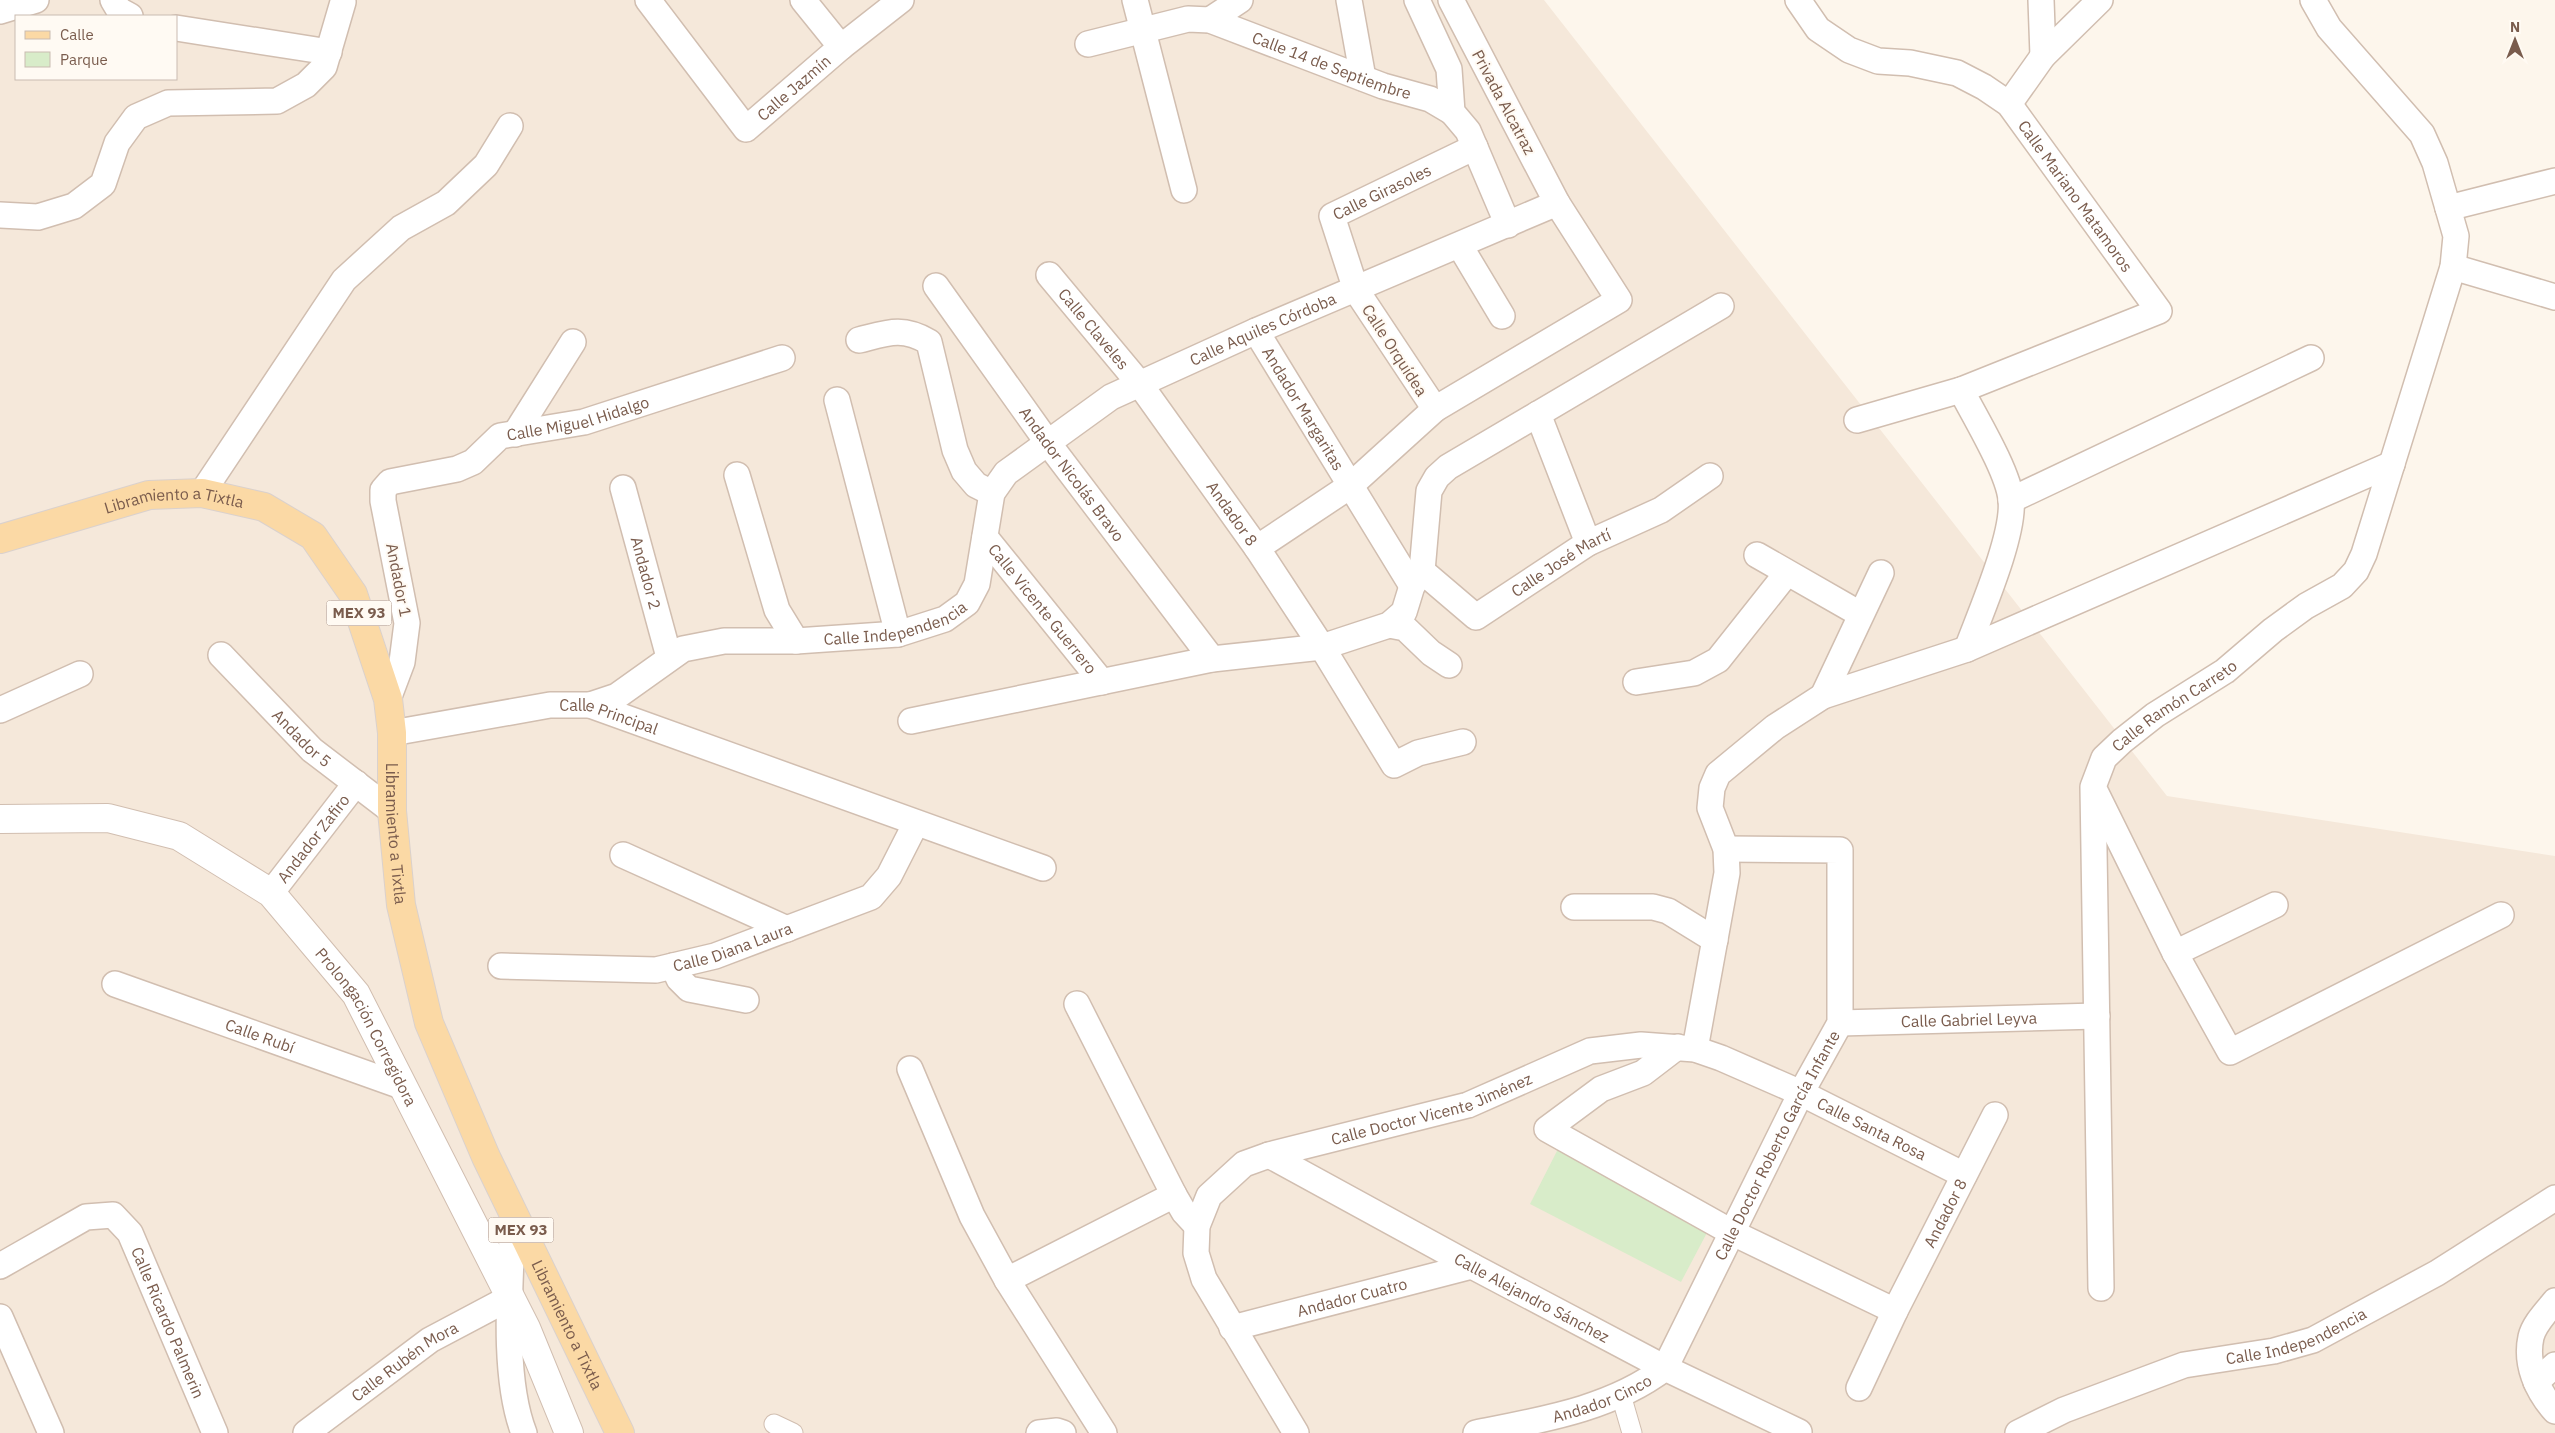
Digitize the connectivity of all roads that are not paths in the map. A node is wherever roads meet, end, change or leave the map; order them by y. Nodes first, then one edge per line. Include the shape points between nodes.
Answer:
1 (36, 0) edge
2 (113, 0) edge
3 (648, 0) edge
4 (803, 0) edge
5 (902, 0) edge
6 (1135, 0) edge
7 (1240, 0) edge
8 (1349, 0) edge
9 (1417, 0) edge
10 (1451, 0) edge
11 (1798, 0) edge
12 (2041, 0) edge
13 (2100, 0) edge
14 (2313, 0) edge
15 (342, 2) dead end
16 (0, 11) edge
17 (128, 15) edge
18 (1210, 20) junction
19 (178, 28) edge
20 (1143, 31) junction
21 (1088, 44) dead end
22 (841, 47) junction
23 (329, 52) junction
24 (2044, 56) junction
25 (1362, 78) junction
26 (2009, 104) junction
27 (1452, 112) junction
28 (510, 126) dead end
29 (1475, 147) junction
30 (2555, 181) edge
31 (1184, 190) dead end
32 (1557, 203) junction
33 (2448, 208) junction
34 (0, 215) edge
35 (1508, 225) junction
36 (1460, 246) junction
37 (2453, 267) junction
38 (1049, 275) dead end
39 (936, 286) dead end
40 (1356, 290) junction
41 (2555, 297) edge
42 (1721, 306) dead end
43 (1502, 316) dead end
44 (1256, 331) junction
45 (859, 340) dead end
46 (573, 342) dead end
47 (782, 358) dead end
48 (2311, 358) dead end
49 (1139, 383) junction
50 (1961, 390) junction
51 (837, 400) dead end
52 (1435, 410) junction
53 (1538, 414) junction
54 (1857, 420) dead end
55 (515, 434) junction
56 (1048, 443) junction
57 (2392, 464) junction
58 (737, 475) dead end
59 (1710, 476) dead end
60 (1350, 486) junction
61 (623, 488) dead end
62 (383, 490) joint
63 (992, 492) junction
64 (202, 493) junction
65 (2011, 500) junction
66 (985, 537) junction
67 (0, 539) edge
68 (1588, 543) junction
69 (1257, 548) junction
70 (1757, 556) dead end
71 (1787, 573) junction
72 (1881, 573) dead end
73 (1417, 578) junction
74 (1860, 614) junction
75 (1389, 625) junction
76 (898, 634) junction
77 (796, 641) junction
78 (1322, 647) junction
79 (1967, 649) junction
80 (221, 655) dead end
81 (669, 657) junction
82 (1212, 659) junction
83 (1449, 665) dead end
84 (80, 674) dead end
85 (1102, 682) junction
86 (1636, 682) dead end
87 (1823, 696) junction
88 (388, 699) junction
89 (590, 705) junction
90 (0, 710) edge
91 (911, 720) dead end
92 (392, 734) junction
93 (1463, 742) dead end
94 (356, 783) junction
95 (2093, 787) junction
96 (392, 811) junction
97 (0, 819) edge
98 (916, 823) junction
99 (1726, 849) junction
100 (623, 855) dead end
101 (1043, 868) dead end
102 (271, 893) junction
103 (2275, 905) dead end
104 (1574, 908) dead end
105 (2501, 915) dead end
106 (787, 929) junction
107 (1715, 940) junction
108 (2175, 953) junction
109 (501, 966) dead end
110 (673, 966) junction
111 (115, 984) dead end
112 (746, 1000) dead end
113 (1077, 1004) dead end
114 (2097, 1016) junction
115 (1840, 1023) junction
116 (1686, 1048) junction
117 (910, 1069) dead end
118 (404, 1087) junction
119 (1801, 1093) junction
120 (1994, 1115) dead end
121 (1269, 1155) junction
122 (1964, 1175) junction
123 (1174, 1195) junction
124 (2555, 1198) edge
125 (513, 1212) junction
126 (1197, 1226) junction
127 (1733, 1233) junction
128 (0, 1266) edge
129 (1472, 1266) junction
130 (1007, 1280) junction
131 (2101, 1288) dead end
132 (510, 1297) junction
133 (2555, 1301) edge
134 (1895, 1311) junction
135 (0, 1317) edge
136 (1232, 1328) junction
137 (2555, 1366) edge
138 (1665, 1368) junction
139 (2536, 1382) junction
140 (1859, 1388) dead end
141 (1621, 1395) junction
142 (2555, 1411) edge
143 (774, 1424) dead end
144 (1799, 1432) dead end
145 (51, 1433) edge
146 (215, 1433) edge
147 (306, 1433) edge
148 (524, 1433) edge
149 (569, 1433) edge
150 (620, 1433) edge
151 (793, 1433) edge
152 (1038, 1433) edge
153 (1063, 1433) edge
154 (1104, 1433) edge
155 (1296, 1433) edge
156 (1476, 1433) edge
157 (1632, 1433) edge
158 (2018, 1433) edge

1 - 16 street
2 - 17 street via 119,10
3 - 22 street, Calle Jazmín via 746,129
4 - 22 street
5 - 22 street, Calle Jazmín
6 - 20 street
7 - 18 street
8 - 25 street
9 - 27 street via 1449,69
10 - 32 street, Privada Alcatraz
11 - 26 street, Calle Mariano Matamoros via 1818,29 1849,50 1878,61 1910,63 1957,73
12 - 24 street
13 - 24 street
14 - 33 street via 2329,28 2422,134
15 - 23 street
18 - 20 street via 1188,19
18 - 25 street, Calle 14 de Septiembre
19 - 23 street
20 - 21 street
20 - 31 street
23 - 34 street via 324,68 306,86 277,101 168,103 136,118 117,143 104,184 74,206 38,217
24 - 26 street
25 - 27 street, Calle 14 de Septiembre via 1430,100
26 - 50 street, Calle Mariano Matamoros via 2159,310
27 - 29 street via 1468,131
28 - 64 street via 486,164 446,203 401,228 344,280
29 - 35 street
29 - 40 street, Calle Girasoles via 1332,216
30 - 33 street
32 - 35 street, Calle Aquiles Córdoba
32 - 52 street, Privada Alcatraz via 1618,300
33 - 37 street via 2456,236
35 - 36 street, Calle Aquiles Córdoba
36 - 40 street, Calle Aquiles Córdoba
36 - 43 street
37 - 41 street
37 - 57 street
38 - 49 street, Calle Claveles
39 - 56 street, Andador Nicolás Bravo
40 - 44 street, Calle Aquiles Córdoba
40 - 52 street, Calle Orquídea
42 - 53 street
44 - 49 street, Calle Aquiles Córdoba
44 - 60 street, Andador Margaritas
45 - 63 street via 894,331 913,333 929,342 955,450 964,471 976,485
46 - 55 street
47 - 55 street, Calle Miguel Hidalgo via 584,422
48 - 65 street
49 - 56 street, Calle Aquiles Córdoba via 1111,397
49 - 69 street, Andador 8
50 - 54 street
50 - 65 street via 2007,481
51 - 76 street
52 - 60 street
53 - 68 street
53 - 73 street via 1448,467 1437,477 1430,491
55 - 62 street, Calle Miguel Hidalgo via 500,436 473,462 457,469 390,482
56 - 63 street, Calle Aquiles Córdoba via 1006,473
56 - 82 street, Andador Nicolás Bravo
57 - 79 street
57 - 95 street, Calle Ramón Carreto via 2356,571 2342,586 2306,606 2272,630 2225,671 2182,696 2129,736 2104,758
58 - 77 street via 777,610
59 - 68 street, Calle José Martí via 1661,510
60 - 69 street
60 - 73 street, Andador Margaritas
61 - 81 street, Andador 2
62 - 88 street, Andador 1 via 407,623 402,662
63 - 66 street, Calle Independencia
64 - 67 main road, Libramiento a Tixtla / MEX 93 via 149,495
64 - 88 main road, Libramiento a Tixtla / MEX 93 via 264,507 312,536 352,594
65 - 79 street via 2011,524
66 - 76 street, Calle Independencia via 977,584 967,603 945,620
66 - 85 street, Calle Vicente Guerrero
68 - 73 street, Calle José Martí via 1476,617
69 - 78 street, Andador 8
70 - 71 street
71 - 74 street
71 - 86 street via 1718,660 1694,673
72 - 74 street
73 - 75 street via 1404,612
74 - 87 street
75 - 78 street
75 - 83 street via 1405,628
76 - 77 street, Calle Independencia
77 - 81 street, Calle Independencia via 724,641 683,649
78 - 82 street
78 - 93 street via 1394,766 1418,753
79 - 87 street
80 - 94 street, Andador 5 via 312,750
81 - 89 street, Calle Independencia via 617,696
82 - 85 street
84 - 90 street
85 - 91 street
87 - 99 street via 1775,727 1718,774 1712,788 1710,808
88 - 92 main road, Libramiento a Tixtla / MEX 93
89 - 92 street, Calle Principal via 550,705
89 - 98 street, Calle Principal
92 - 96 main road, Libramiento a Tixtla / MEX 93
94 - 96 street, Andador 5
94 - 102 street, Andador Zafiro
95 - 108 street
95 - 114 street, Calle Ramón Carreto
96 - 125 main road, Libramiento a Tixtla / MEX 93 via 401,905 429,1023
97 - 102 street, Prolongación Corregidora / MEX 93 via 108,818 179,836
98 - 101 street
98 - 106 street, Calle Diana Laura via 889,876 871,897
99 - 107 street via 1727,873
99 - 115 street, Calle Doctor Roberto García Infante via 1840,850
100 - 106 street
102 - 118 street, Prolongación Corregidora / MEX 93 via 356,994
103 - 108 street
104 - 107 street via 1653,907 1668,911
105 - 108 street via 2230,1052
106 - 110 street, Calle Diana Laura via 715,956
107 - 116 street
109 - 110 street, Calle Diana Laura via 656,970
110 - 112 street via 689,990
111 - 118 street, Calle Rubí
113 - 123 street
114 - 115 street, Calle Gabriel Leyva
114 - 131 street, Calle Ramón Carreto
115 - 119 street, Calle Doctor Roberto García Infante
116 - 119 street, Calle Santa Rosa
116 - 121 street, Calle Doctor Vicente Jiménez via 1641,1044 1590,1051 1468,1104
116 - 127 street via 1643,1072 1601,1089 1548,1129
117 - 130 street via 972,1216
118 - 132 street, Prolongación Corregidora / MEX 93
119 - 122 street, Calle Santa Rosa
119 - 127 street, Calle Doctor Roberto García Infante
120 - 122 street, Andador 8
121 - 126 street, Calle Doctor Vicente Jiménez via 1244,1164 1209,1196
121 - 129 street, Calle Alejandro Sánchez
122 - 134 street, Andador 8
123 - 126 street
123 - 130 street
124 - 158 street, Calle Independencia via 2437,1273 2313,1340 2274,1351 2184,1365 2064,1410
125 - 132 street
125 - 150 main road, Libramiento a Tixtla / MEX 93
126 - 136 street, Calle Doctor Vicente Jiménez via 1196,1253 1204,1279
127 - 134 street
127 - 138 street, Calle Doctor Roberto García Infante
128 - 146 street, Calle Ricardo Palmerin via 86,1217 113,1215 130,1233
129 - 136 street, Andador Cuatro
129 - 138 street, Calle Alejandro Sánchez
130 - 154 street
132 - 147 street, Calle Rubén Mora via 430,1340
132 - 148 street via 511,1380
132 - 149 street, Prolongación Corregidora / MEX 93
133 - 139 street via 2531,1336 2531,1372
134 - 140 street, Andador 8
135 - 145 street
136 - 155 street, Calle Doctor Vicente Jiménez
137 - 139 street
138 - 141 street, Andador Cinco
138 - 144 street, Calle Alejandro Sánchez
139 - 142 street
141 - 156 street, Andador Cinco via 1518,1425
141 - 157 street
143 - 151 street
152 - 153 street

